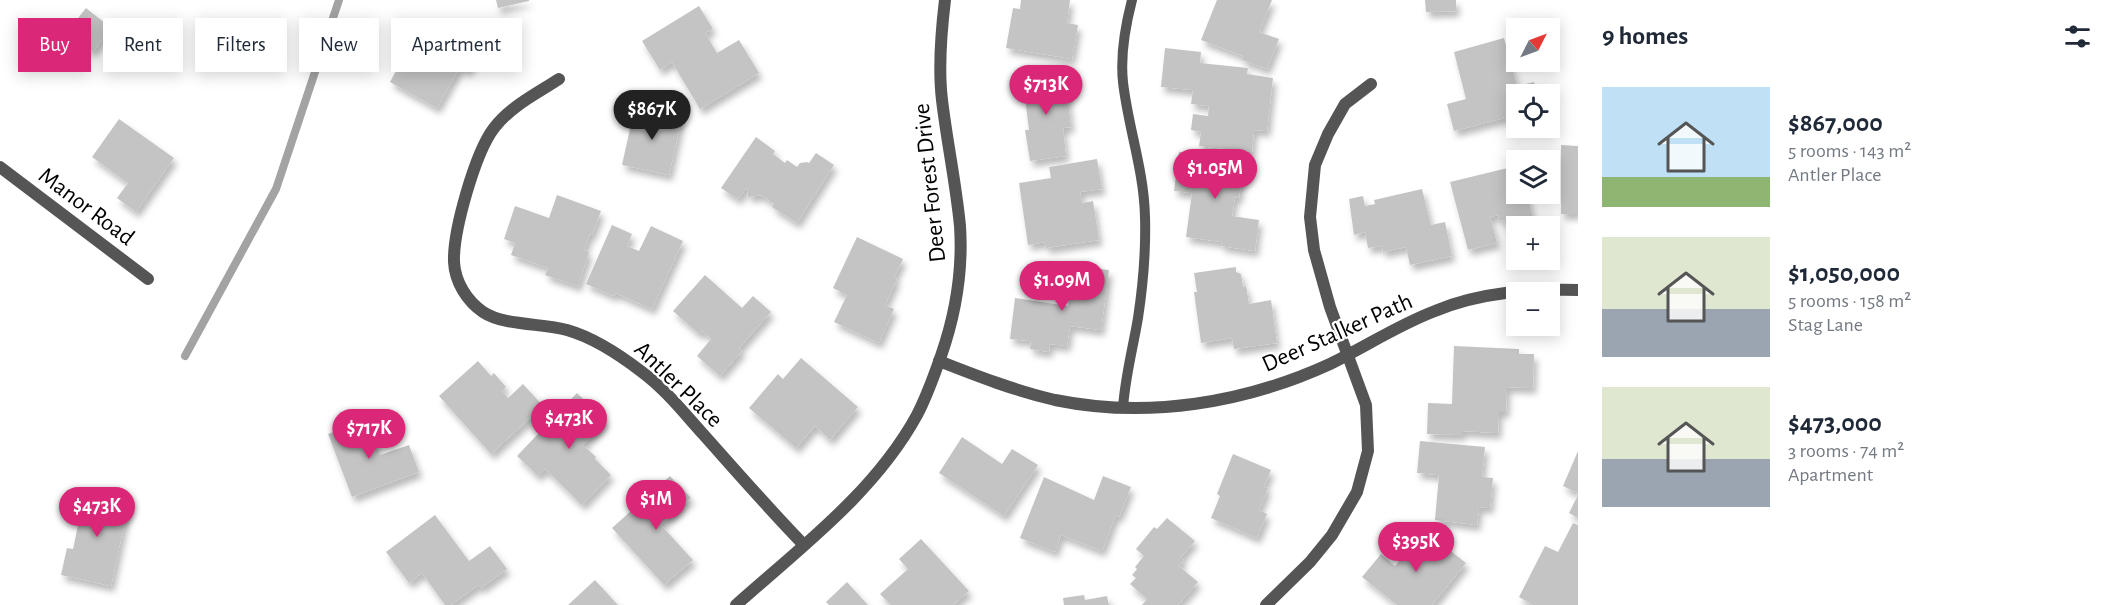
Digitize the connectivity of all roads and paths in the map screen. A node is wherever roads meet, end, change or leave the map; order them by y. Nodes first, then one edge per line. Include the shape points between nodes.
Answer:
1 (945, 0) edge
2 (1132, 0) edge
3 (559, 79) dead end
4 (1371, 84) dead end
5 (0, 167) edge
6 (148, 279) dead end
7 (1578, 290) edge
8 (1347, 355) junction
9 (939, 362) junction
10 (1123, 408) junction
11 (804, 545) junction
12 (736, 605) edge
13 (1266, 605) edge

1 - 9 street, Deer Forest Drive via 941,99 962,255 951,329
2 - 10 lane via 1122,62 1140,163 1145,245
3 - 11 street, Antler Place via 502,118 477,162 454,263 465,294 486,314 568,330 620,355 674,403
4 - 8 street via 1345,104 1328,134 1315,165 1312,191 1314,250 1329,308
5 - 6 street, Manor Road
7 - 8 street, Deer Stalker Path via 1527,291 1466,301 1405,324
8 - 10 street, Deer Stalker Path via 1300,376 1230,398 1191,405
8 - 13 street via 1366,405 1368,451 1358,492 1332,535
9 - 10 street, Deer Stalker Path via 1054,399
9 - 11 street, Deer Forest Drive via 917,414 885,463
11 - 12 street, Deer Forest Drive

